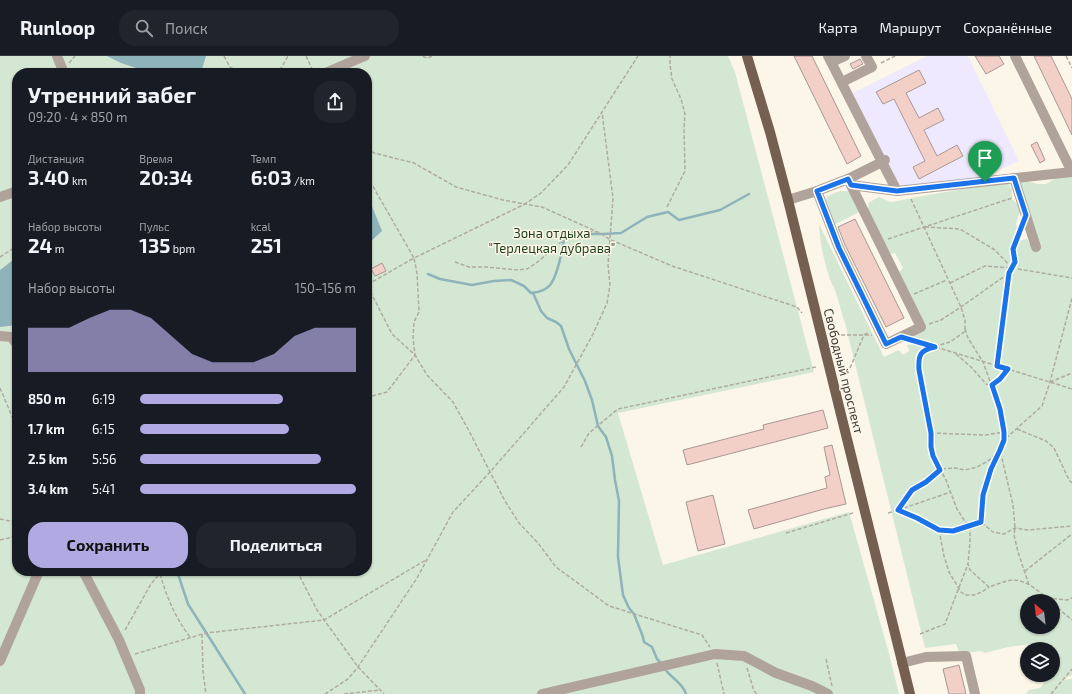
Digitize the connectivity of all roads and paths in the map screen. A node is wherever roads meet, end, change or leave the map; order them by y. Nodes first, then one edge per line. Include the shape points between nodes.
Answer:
1 (57, 56) edge
2 (224, 56) edge
3 (288, 56) edge
4 (306, 56) edge
5 (365, 56) edge
6 (423, 56) edge
7 (432, 56) edge
8 (638, 56) edge
9 (670, 56) edge
10 (747, 56) edge
11 (845, 56) edge
12 (866, 56) edge
13 (895, 56) edge
14 (1015, 56) edge
15 (1066, 56) edge
16 (830, 59) edge
17 (230, 67) edge
18 (872, 67) junction
19 (62, 68) edge
20 (281, 68) edge
21 (312, 68) edge
22 (337, 68) edge
23 (1072, 68) edge
24 (842, 82) junction
25 (602, 112) junction
26 (372, 152) edge
27 (884, 161) junction
28 (1072, 172) edge
29 (1014, 178) junction
30 (849, 182) junction
31 (372, 185) edge
32 (817, 191) junction
33 (902, 191) junction
34 (12, 193) edge
35 (1019, 195) junction
36 (0, 197) edge
37 (788, 200) junction
38 (525, 204) junction
39 (667, 207) dead end
40 (1026, 215) junction
41 (923, 227) junction
42 (598, 232) junction
43 (609, 239) junction
44 (879, 242) junction
45 (1036, 247) dead end
46 (12, 249) edge
47 (0, 257) edge
48 (414, 258) junction
49 (455, 262) dead end
50 (1012, 268) junction
51 (1009, 273) junction
52 (1072, 278) edge
53 (948, 280) junction
54 (372, 282) edge
55 (950, 283) junction
56 (372, 295) edge
57 (907, 297) junction
58 (1072, 298) edge
59 (961, 307) junction
60 (802, 312) dead end
61 (921, 326) junction
62 (965, 329) junction
63 (880, 331) junction
64 (840, 335) dead end
65 (864, 335) junction
66 (0, 336) edge
67 (901, 337) junction
68 (12, 338) edge
69 (935, 347) junction
70 (955, 353) junction
71 (414, 355) junction
72 (983, 362) junction
73 (997, 366) junction
74 (816, 367) dead end
75 (850, 368) dead end
76 (1008, 369) junction
77 (1072, 373) edge
78 (1050, 382) junction
79 (992, 385) junction
80 (0, 388) edge
81 (1072, 389) edge
82 (372, 396) edge
83 (12, 416) edge
84 (1016, 429) junction
85 (1004, 432) junction
86 (931, 433) junction
87 (1004, 440) junction
88 (581, 447) dead end
89 (1000, 450) junction
90 (940, 470) junction
91 (490, 472) junction
92 (1072, 483) edge
93 (951, 492) junction
94 (898, 510) junction
95 (852, 513) dead end
96 (888, 513) dead end
97 (0, 519) edge
98 (12, 521) edge
99 (981, 522) junction
100 (970, 526) junction
101 (1072, 526) edge
102 (1015, 528) junction
103 (939, 530) junction
104 (786, 533) dead end
105 (1072, 534) edge
106 (12, 537) edge
107 (0, 540) edge
108 (427, 560) junction
109 (968, 564) junction
110 (1025, 571) junction
111 (37, 576) edge
112 (86, 576) edge
113 (158, 576) edge
114 (161, 576) edge
115 (300, 576) edge
116 (1029, 585) junction
117 (989, 587) junction
118 (959, 588) junction
119 (1042, 594) edge
120 (1072, 598) edge
121 (1060, 599) edge
122 (1060, 610) edge
123 (324, 620) junction
124 (1072, 620) edge
125 (203, 634) junction
126 (920, 634) dead end
127 (190, 638) junction
128 (119, 640) junction
129 (715, 654) junction
130 (125, 656) junction
131 (744, 656) junction
132 (826, 659) dead end
133 (0, 661) edge
134 (902, 663) junction
135 (358, 667) junction
136 (1072, 669) edge
137 (380, 690) junction
138 (830, 690) edge
139 (140, 694) edge
140 (206, 694) edge
141 (325, 694) edge
142 (344, 694) edge
143 (384, 694) edge
144 (542, 694) edge
145 (724, 694) edge
146 (757, 694) edge
147 (910, 694) edge
148 (975, 694) edge
149 (1051, 694) edge

1 - 19 street
2 - 17 path
3 - 20 path
4 - 21 path
5 - 22 street
6 - 7 path
8 - 25 path
9 - 39 path via 672,79 685,114 685,171
10 - 37 main road, Свободный проспект
11 - 16 street
12 - 18 street
13 - 18 path
14 - 28 street
15 - 23 path
16 - 24 street
18 - 24 street
24 - 27 street
25 - 38 path via 568,165 541,193
25 - 43 path via 613,198
26 - 38 path via 414,163 456,187
27 - 30 street
27 - 33 street
28 - 29 street
29 - 33 street
29 - 35 street
30 - 32 street
30 - 33 street
30 - 44 street
31 - 48 path
32 - 37 street
32 - 63 street via 839,248
33 - 41 path
34 - 36 street
35 - 40 street
35 - 41 path
37 - 134 main road, Свободный проспект
38 - 42 path via 542,207
38 - 48 path
40 - 45 street
40 - 50 path via 1013,249 1015,262
41 - 44 path
41 - 50 path via 960,229 995,250
41 - 53 path
42 - 43 path
42 - 49 path via 578,230 564,234 561,242 527,269 469,266
43 - 60 path via 672,266 796,307
43 - 91 path via 610,285 607,303 594,334 564,387
44 - 57 street
46 - 47 path
48 - 54 path
48 - 71 path via 419,312 413,330
50 - 51 path
50 - 52 path
50 - 55 path via 985,266
51 - 59 path
51 - 73 path
53 - 55 path
53 - 57 path
55 - 59 path
56 - 71 path via 392,334
57 - 61 street
58 - 78 path
59 - 61 path via 941,320
59 - 62 path
61 - 67 street
62 - 69 path via 950,342
62 - 72 path
63 - 65 path
63 - 65 path
63 - 67 street via 886,344
64 - 65 path
65 - 75 path
66 - 68 street
67 - 69 path
69 - 70 path
69 - 86 path via 926,349 919,360
70 - 72 path
70 - 79 path via 986,384
71 - 82 path via 388,392
71 - 91 path via 427,375 453,402
72 - 73 path
72 - 79 path
73 - 76 path
74 - 88 path via 618,409 588,433
76 - 78 path
76 - 79 path
77 - 78 path
78 - 81 path
78 - 84 path via 1042,406
79 - 85 path
80 - 83 path
84 - 87 path
84 - 92 path via 1046,441 1054,448
85 - 86 path via 985,435
85 - 87 path
86 - 90 path via 933,456
87 - 89 path
89 - 90 path via 978,467
89 - 99 path via 983,495
89 - 102 path via 1013,505
90 - 93 path
90 - 94 path via 912,490
91 - 108 path via 453,512
91 - 129 path via 519,523 556,567 609,606 702,635
93 - 94 path
93 - 100 path via 956,509
94 - 96 path
94 - 103 path
95 - 104 path
97 - 98 path
99 - 100 path
99 - 102 path via 993,532 1004,534
100 - 103 path via 953,531
100 - 109 path
101 - 102 path via 1028,530
102 - 110 path via 1014,535
103 - 118 path via 949,572
105 - 110 path
106 - 107 path
108 - 123 path
108 - 135 path
109 - 117 path via 970,570
109 - 118 path
110 - 116 path
111 - 133 street
112 - 128 street
113 - 128 path
114 - 127 path via 167,597
115 - 123 path
116 - 117 path via 1013,580
116 - 119 path
117 - 118 path via 974,595 965,595
118 - 126 path via 946,624
120 - 121 path
122 - 124 path
123 - 125 path
123 - 135 path
125 - 127 path
125 - 140 path
127 - 130 path
128 - 130 street
129 - 131 street
129 - 144 street
129 - 145 path
130 - 139 street
131 - 138 street via 776,673
131 - 146 path
132 - 138 path
134 - 147 main road, Свободный проспект
134 - 148 street via 926,657 966,656
135 - 137 path
135 - 141 path via 348,680
136 - 149 path
137 - 142 path
137 - 143 path

